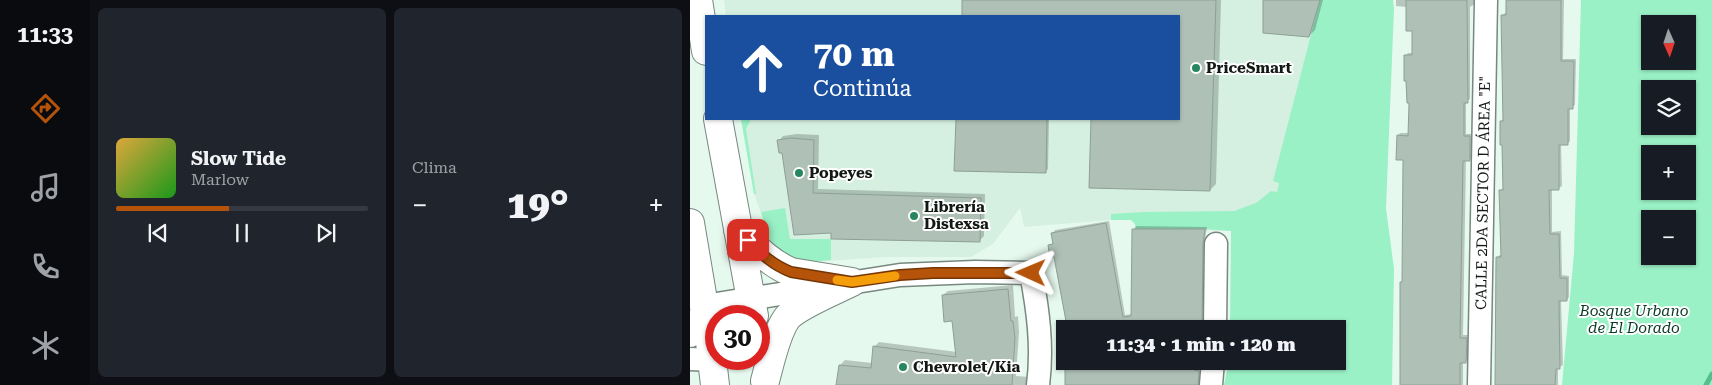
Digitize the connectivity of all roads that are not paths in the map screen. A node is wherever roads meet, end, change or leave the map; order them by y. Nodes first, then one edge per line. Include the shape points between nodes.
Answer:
1 (698, 0) edge
2 (1486, 0) edge
3 (705, 45) edge
4 (718, 120) edge
5 (690, 224) edge
6 (738, 230) junction
7 (1216, 244) dead end
8 (693, 254) edge
9 (852, 282) junction
10 (697, 297) edge
11 (741, 305) edge
12 (752, 305) edge
13 (760, 305) edge
14 (1215, 320) edge
15 (690, 336) edge
16 (705, 360) edge
17 (763, 370) edge
18 (1212, 370) edge
19 (765, 383) edge
20 (1038, 385) edge
21 (1211, 385) edge
22 (1479, 385) edge

1 - 3 main road
2 - 22 street, CALLE 2DA SECTOR D ÁREA "E"
4 - 6 main road
5 - 8 main road
6 - 9 main road via 768,260 781,268
6 - 12 main road
7 - 14 street
8 - 10 main road
9 - 13 street
9 - 19 main road via 791,315 781,330
9 - 20 street via 933,273 1031,273 1038,314
10 - 11 street
10 - 15 street via 695,329
10 - 16 main road
17 - 19 main road
18 - 21 street

